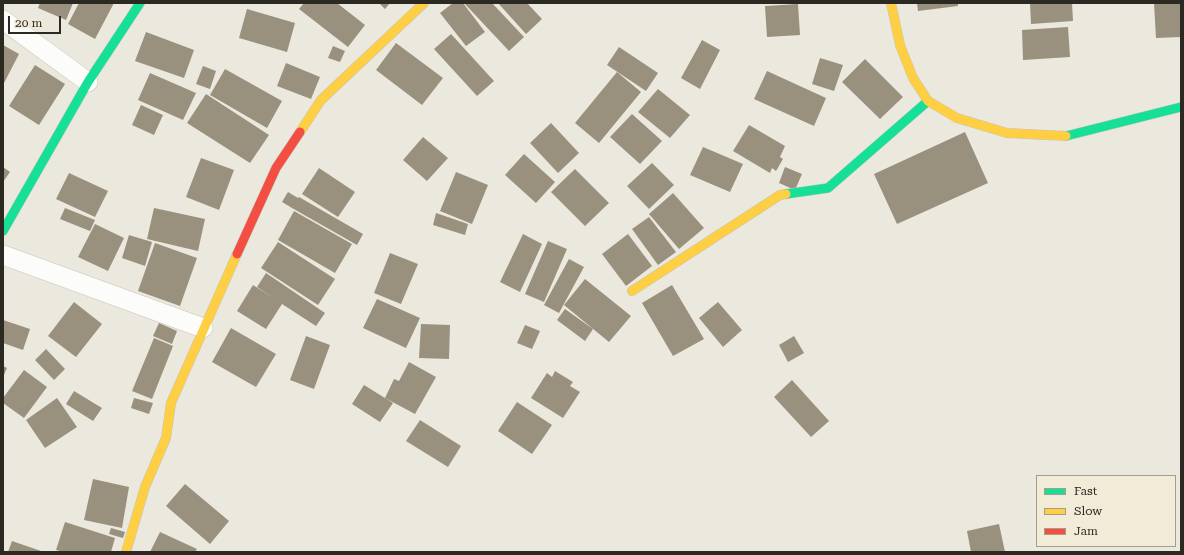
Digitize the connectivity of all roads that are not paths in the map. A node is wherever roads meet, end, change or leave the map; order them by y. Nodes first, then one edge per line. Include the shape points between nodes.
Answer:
1 (140, 3) edge
2 (424, 3) edge
3 (891, 3) edge
4 (3, 20) edge
5 (88, 82) junction
6 (928, 102) junction
7 (1181, 107) edge
8 (3, 231) edge
9 (3, 255) edge
10 (632, 291) dead end
11 (203, 328) junction
12 (126, 552) edge

1 - 5 street
2 - 11 street via 322,100 276,168
3 - 6 street via 900,45 913,78
4 - 5 street
5 - 8 street
6 - 7 street via 957,118 1007,133 1061,137
6 - 10 street via 828,188 780,195
9 - 11 street
11 - 12 street via 171,402 166,438 145,487

